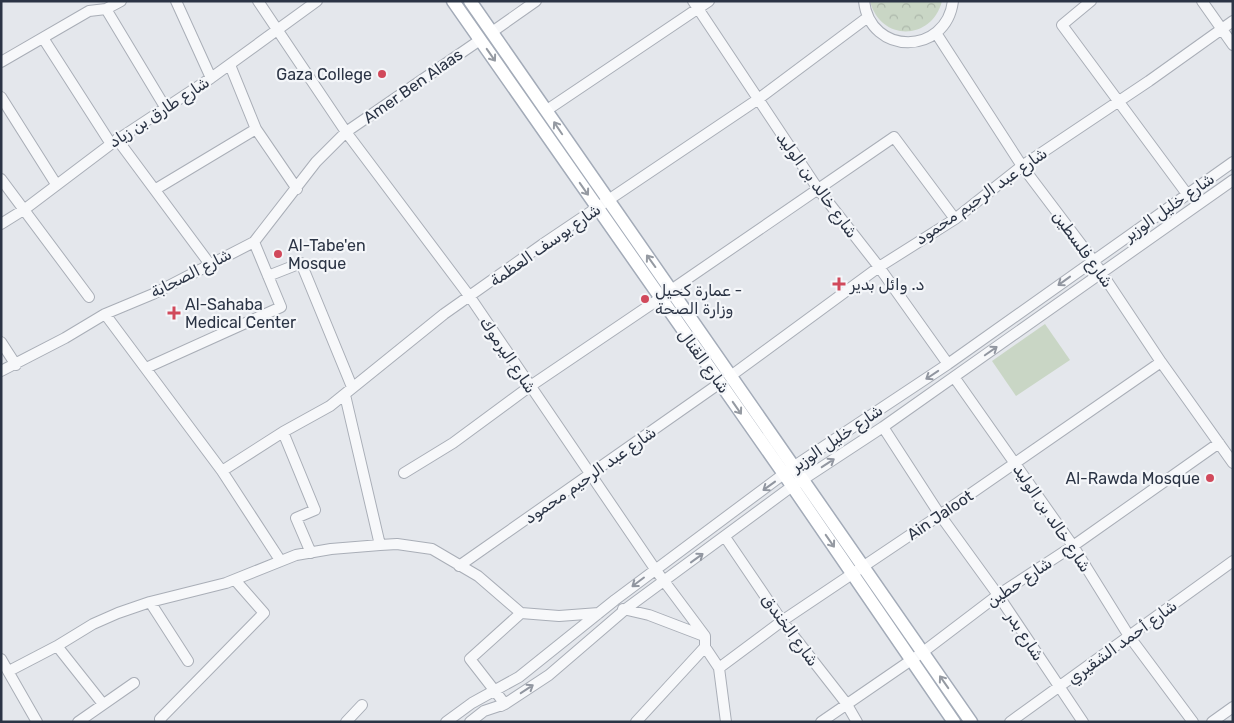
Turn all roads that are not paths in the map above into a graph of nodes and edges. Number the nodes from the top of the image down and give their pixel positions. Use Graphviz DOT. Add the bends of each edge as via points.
graph roads {
  1 [pos="121,1"];
  2 [pos="176,1"];
  3 [pos="258,1"];
  4 [pos="317,1"];
  5 [pos="452,1"];
  6 [pos="470,1"];
  7 [pos="536,1"];
  8 [pos="709,1"];
  9 [pos="864,1"];
  10 [pos="953,1"];
  11 [pos="1091,1"];
  12 [pos="1202,1"];
  13 [pos="696,5"];
  14 [pos="106,9"];
  15 [pos="868,17"];
  16 [pos="1233,21"];
  17 [pos="277,29"];
  18 [pos="1221,29"];
  19 [pos="492,32"];
  20 [pos="936,33"];
  21 [pos="43,38"];
  22 [pos="480,40"];
  23 [pos="1233,45"];
  24 [pos="1,62"];
  25 [pos="230,65"];
  26 [pos="211,78"];
  27 [pos="1,97"];
  28 [pos="757,100"];
  29 [pos="1118,101"];
  30 [pos="165,107"];
  31 [pos="547,110"];
  32 [pos="256,129"];
  33 [pos="346,132"];
  34 [pos="114,141"];
  35 [pos="1233,162"];
  36 [pos="1022,166"];
  37 [pos="1,178"];
  38 [pos="1233,180"];
  39 [pos="56,184"];
  40 [pos="818,188"];
  41 [pos="156,189"];
  42 [pos="297,189"];
  43 [pos="1187,194"];
  44 [pos="603,205"];
  45 [pos="25,209"];
  46 [pos="955,219"];
  47 [pos="1,224"];
  48 [pos="254,242"];
  49 [pos="1093,260"];
  50 [pos="209,263"];
  51 [pos="879,267"];
  52 [pos="1102,273"];
  53 [pos="268,276"];
  54 [pos="672,290"];
  55 [pos="89,297"];
  56 [pos="470,297"];
  57 [pos="659,298"];
  58 [pos="105,314"];
  59 [pos="1,342"];
  60 [pos="1161,362"];
  61 [pos="948,364"];
  62 [pos="16,365"];
  63 [pos="146,368"];
  64 [pos="1,371"];
  65 [pos="732,374"];
  66 [pos="954,377"];
  67 [pos="720,383"];
  68 [pos="530,387"];
  69 [pos="348,391"];
  70 [pos="883,427"];
  71 [pos="283,432"];
  72 [pos="1219,443"];
  73 [pos="1233,463"];
  74 [pos="1014,464"];
  75 [pos="789,470"];
  76 [pos="222,471"];
  77 [pos="404,473"];
  78 [pos="592,475"];
  79 [pos="798,483"];
  80 [pos="940,515"];
  81 [pos="725,537"];
  82 [pos="380,544"];
  83 [pos="1073,546"];
  84 [pos="311,552"];
  85 [pos="280,560"];
  86 [pos="1233,561"];
  87 [pos="459,566"];
  88 [pos="864,567"];
  89 [pos="655,569"];
  90 [pos="853,574"];
  91 [pos="235,580"];
  92 [pos="664,581"];
  93 [pos="998,595"];
  94 [pos="150,602"];
  95 [pos="627,608"];
  96 [pos="599,613"];
  97 [pos="521,614"];
  98 [pos="782,621"];
  99 [pos="1129,636"];
  100 [pos="705,642"];
  101 [pos="57,646"];
  102 [pos="923,652"];
  103 [pos="1,659"];
  104 [pos="912,659"];
  105 [pos="188,661"];
  106 [pos="719,668"];
  107 [pos="8,671"];
  108 [pos="134,683"];
  109 [pos="1058,688"];
  110 [pos="495,690"];
  111 [pos="103,704"];
  112 [pos="505,704"];
  113 [pos="846,704"];
  114 [pos="362,705"];
  115 [pos="1233,707"];
  116 [pos="37,722"];
  117 [pos="78,722"];
  118 [pos="161,722"];
  119 [pos="346,722"];
  120 [pos="446,722"];
  121 [pos="470,722"];
  122 [pos="480,722"];
  123 [pos="636,722"];
  124 [pos="726,722"];
  125 [pos="821,722"];
  126 [pos="857,722"];
  127 [pos="954,722"];
  128 [pos="971,722"];
  129 [pos="1010,722"];
  130 [pos="1083,722"];
  131 [pos="1193,722"];
  132 [pos="1212,722"];
  1 -- 14 [label="street"];
  2 -- 26 [label="street"];
  3 -- 17 [label="street, شارع اليرموك"];
  4 -- 17 [label="street, شارع طارق بن زياد"];
  5 -- 22 [label="main road, شارع القنال"];
  6 -- 19 [label="main road, شارع القنال"];
  7 -- 19 [label="street"];
  8 -- 13 [label="street"];
  9 -- 15 [label="street"];
  10 -- 20 [label="street" via="947,20"];
  11 -- 29 [label="street" via="1062,25"];
  12 -- 18 [label="street"];
  13 -- 28 [label="street, شارع خالد بن الوليد"];
  13 -- 31 [label="street"];
  14 -- 21 [label="street" via="89,11"];
  14 -- 30 [label="street"];
  15 -- 20 [label="street" via="879,32 897,41 918,42"];
  15 -- 28 [label="street, شارع يوسف العظمة"];
  16 -- 18 [label="street, شارع عبد الرحيم محمود"];
  17 -- 25 [label="street, شارع طارق بن زياد"];
  17 -- 33 [label="street, شارع اليرموك"];
  18 -- 23 [label="street"];
  18 -- 29 [label="street, شارع عبد الرحيم محمود"];
  19 -- 31 [label="main road, شارع القنال"];
  20 -- 36 [label="street, شارع فلسطين"];
  21 -- 24 [label="street"];
  21 -- 34 [label="street"];
  22 -- 33 [label="street, Amer Ben Alaas"];
  22 -- 44 [label="main road, شارع القنال, one-way"];
  25 -- 26 [label="street, شارع طارق بن زياد"];
  25 -- 32 [label="street"];
  26 -- 30 [label="street, شارع طارق بن زياد"];
  27 -- 39 [label="street"];
  28 -- 40 [label="street, شارع خالد بن الوليد"];
  28 -- 44 [label="street, شارع يوسف العظمة"];
  29 -- 36 [label="street, شارع عبد الرحيم محمود"];
  29 -- 43 [label="street"];
  30 -- 34 [label="street, شارع طارق بن زياد"];
  44 -- 31 [label="main road, شارع القنال, one-way"];
  32 -- 41 [label="street"];
  32 -- 42 [label="street"];
  33 -- 42 [label="street, شارع الصحابة" via="316,162"];
  33 -- 56 [label="street, شارع اليرموك"];
  34 -- 39 [label="street, شارع طارق بن زياد"];
  34 -- 41 [label="street"];
  35 -- 43 [label="street, شارع خليل الوزير"];
  36 -- 46 [label="street, شارع عبد الرحيم محمود"];
  36 -- 49 [label="street, شارع فلسطين"];
  37 -- 45 [label="street"];
  38 -- 52 [label="street, شارع خليل الوزير"];
  39 -- 45 [label="street, شارع طارق بن زياد"];
  40 -- 46 [label="street" via="894,137"];
  40 -- 51 [label="street, شارع خالد بن الوليد"];
  40 -- 54 [label="street"];
  41 -- 50 [label="street"];
  42 -- 48 [label="street, شارع الصحابة"];
  43 -- 49 [label="street, شارع خليل الوزير"];
  54 -- 44 [label="main road, شارع القنال, one-way"];
  44 -- 56 [label="street, شارع يوسف العظمة"];
  44 -- 57 [label="main road, شارع القنال"];
  45 -- 47 [label="street, شارع طارق بن زياد"];
  45 -- 55 [label="street"];
  46 -- 51 [label="street, شارع عبد الرحيم محمود"];
  48 -- 50 [label="street, شارع الصحابة"];
  48 -- 53 [label="street"];
  49 -- 52 [label="street, شارع فلسطين"];
  49 -- 61 [label="street, شارع خليل الوزير, one-way"];
  50 -- 58 [label="street, شارع الصحابة" via="153,294"];
  51 -- 61 [label="street, شارع خالد بن الوليد"];
  51 -- 65 [label="street, شارع عبد الرحيم محمود"];
  52 -- 60 [label="street, شارع فلسطين"];
  66 -- 52 [label="street, شارع خليل الوزير, one-way"];
  53 -- 63 [label="street" via="281,307"];
  53 -- 69 [label="street" via="302,263"];
  54 -- 65 [label="main road, شارع القنال"];
  56 -- 68 [label="street, شارع اليرموك"];
  56 -- 69 [label="street, شارع يوسف العظمة"];
  57 -- 67 [label="main road, شارع القنال"];
  57 -- 68 [label="street"];
  58 -- 62 [label="street, شارع الصحابة"];
  58 -- 63 [label="street"];
  59 -- 62 [label="street"];
  60 -- 72 [label="street, شارع فلسطين"];
  60 -- 74 [label="street, Ain Jaloot"];
  61 -- 75 [label="street, شارع خليل الوزير, one-way"];
  62 -- 64 [label="street, شارع الصحابة"];
  63 -- 76 [label="street"];
  65 -- 75 [label="main road, شارع القنال"];
  66 -- 70 [label="street, شارع خليل الوزير"];
  66 -- 74 [label="street, شارع خالد بن الوليد"];
  67 -- 75 [label="main road, شارع القنال, one-way"];
  67 -- 78 [label="street, شارع عبد الرحيم محمود"];
  68 -- 77 [label="street" via="453,443"];
  68 -- 78 [label="street, شارع اليرموك"];
  69 -- 71 [label="street, شارع يوسف العظمة" via="330,406"];
  69 -- 82 [label="street"];
  79 -- 70 [label="street, شارع خليل الوزير, one-way"];
  70 -- 80 [label="street, شارع بدر"];
  71 -- 76 [label="street, شارع يوسف العظمة"];
  71 -- 84 [label="street" via="315,510 296,518"];
  72 -- 73 [label="street, شارع فلسطين"];
  72 -- 83 [label="street, شارع حطين"];
  74 -- 80 [label="street, Ain Jaloot"];
  74 -- 83 [label="street, شارع خالد بن الوليد"];
  75 -- 79 [label="main road, شارع القنال"];
  75 -- 89 [label="street, شارع خليل الوزير, one-way"];
  76 -- 85 [label="street"];
  78 -- 87 [label="street, شارع عبد الرحيم محمود"];
  78 -- 89 [label="street, شارع اليرموك"];
  79 -- 81 [label="street, شارع خليل الوزير"];
  79 -- 88 [label="main road, شارع القنال"];
  79 -- 90 [label="main road, شارع القنال, one-way"];
  80 -- 88 [label="street, Ain Jaloot"];
  80 -- 93 [label="street, شارع بدر"];
  92 -- 81 [label="street, شارع خليل الوزير, one-way"];
  81 -- 98 [label="street, شارع الخندق"];
  82 -- 84 [label="street"];
  82 -- 87 [label="street" via="432,549"];
  83 -- 93 [label="street, شارع حطين"];
  83 -- 99 [label="street, شارع خالد بن الوليد"];
  84 -- 85 [label="street"];
  85 -- 91 [label="street"];
  86 -- 99 [label="street, شارع أحمد الشقيري"];
  87 -- 97 [label="street" via="478,576"];
  88 -- 90 [label="street, Ain Jaloot"];
  88 -- 102 [label="main road, شارع القنال"];
  89 -- 92 [label="street, شارع اليرموك"];
  89 -- 96 [label="street, شارع خليل الوزير, one-way"];
  90 -- 98 [label="street, Ain Jaloot"];
  90 -- 104 [label="main road, شارع القنال"];
  91 -- 94 [label="street"];
  91 -- 118 [label="street" via="264,613 160,719"];
  92 -- 95 [label="street, شارع خليل الوزير"];
  92 -- 100 [label="street, شارع اليرموك"];
  93 -- 102 [label="street, شارع حطين"];
  93 -- 109 [label="street, شارع بدر"];
  94 -- 101 [label="street" via="93,624"];
  94 -- 105 [label="street"];
  95 -- 96 [label="street"];
  95 -- 100 [label="street"];
  112 -- 95 [label="street, شارع خليل الوزير, one-way" via="549,675"];
  96 -- 97 [label="street"];
  96 -- 110 [label="street, شارع خليل الوزير" via="519,677"];
  97 -- 110 [label="street" via="470,659"];
  98 -- 106 [label="street, Ain Jaloot"];
  98 -- 113 [label="street, شارع الخندق"];
  99 -- 109 [label="street, شارع أحمد الشقيري"];
  99 -- 131 [label="street, شارع خالد بن الوليد"];
  100 -- 106 [label="street, شارع اليرموك"];
  100 -- 123 [label="street"];
  101 -- 107 [label="street"];
  101 -- 111 [label="street"];
  102 -- 104 [label="street, شارع حطين"];
  128 -- 102 [label="main road, شارع القنال, one-way"];
  103 -- 107 [label="street"];
  104 -- 113 [label="street, شارع حطين"];
  104 -- 127 [label="main road, شارع القنال"];
  106 -- 124 [label="street, شارع اليرموك"];
  107 -- 116 [label="street"];
  108 -- 111 [label="street"];
  109 -- 129 [label="street, شارع أحمد الشقيري"];
  109 -- 130 [label="street, شارع بدر"];
  110 -- 112 [label="street"];
  110 -- 120 [label="street, شارع خليل الوزير" via="472,702"];
  111 -- 117 [label="street"];
  112 -- 121 [label="street, شارع خليل الوزير" via="484,711"];
  112 -- 122 [label="street"];
  113 -- 125 [label="street, شارع حطين"];
  113 -- 126 [label="street, شارع الخندق"];
  114 -- 119 [label="street"];
  115 -- 132 [label="street"];
}
